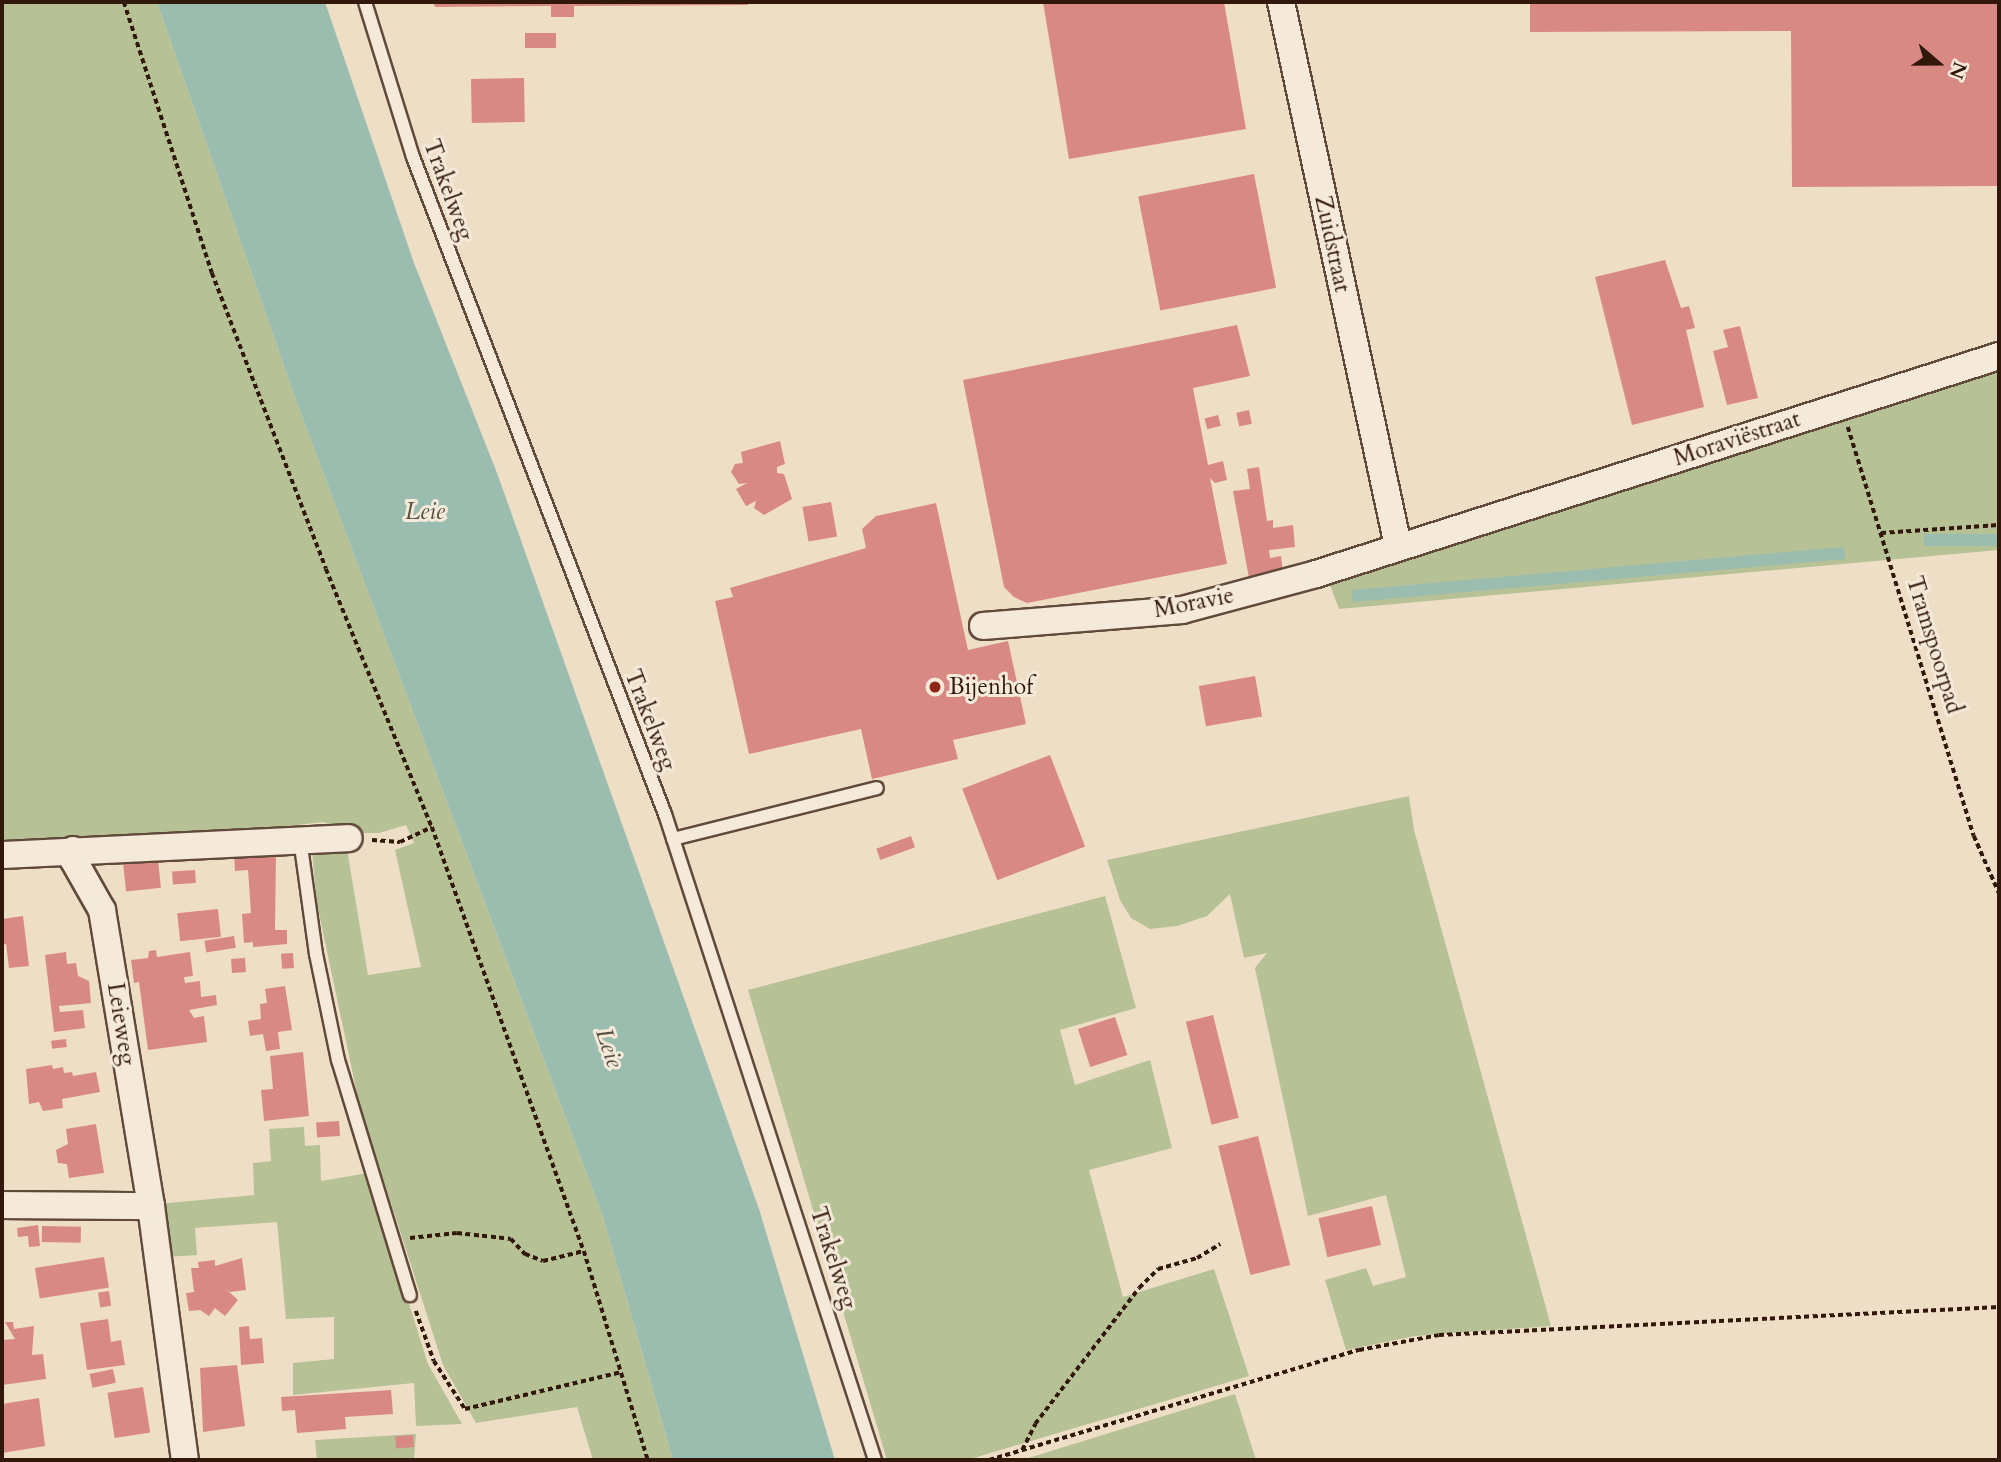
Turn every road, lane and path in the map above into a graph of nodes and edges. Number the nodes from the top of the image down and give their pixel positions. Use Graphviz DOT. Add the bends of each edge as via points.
graph roads {
  1 [pos="124,2"];
  2 [pos="365,2"];
  3 [pos="1282,2"];
  4 [pos="1999,356"];
  5 [pos="1841,405"];
  6 [pos="1475,521"];
  7 [pos="1999,524"];
  8 [pos="1881,533"];
  9 [pos="1398,546"];
  10 [pos="983,626"];
  11 [pos="877,788"];
  12 [pos="432,827"];
  13 [pos="349,838"];
  14 [pos="300,839"];
  15 [pos="673,839"];
  16 [pos="73,850"];
  17 [pos="2,855"];
  18 [pos="1999,893"];
  19 [pos="2,1205"];
  20 [pos="151,1206"];
  21 [pos="389,1228"];
  22 [pos="1220,1244"];
  23 [pos="584,1251"];
  24 [pos="410,1296"];
  25 [pos="1999,1307"];
  26 [pos="621,1372"];
  27 [pos="1021,1450"];
  28 [pos="185,1460"];
  29 [pos="648,1460"];
  30 [pos="875,1460"];
  31 [pos="989,1460"];
  1 -- 12 [label="path" via="212,274"];
  2 -- 15 [label="lane, Trakelweg" via="413,157"];
  3 -- 9 [label="street, Zuidstraat"];
  4 -- 5 [label="street, Moraviëstraat"];
  5 -- 6 [label="street, Moraviëstraat"];
  5 -- 8 [label="path, Tramspoorpad"];
  6 -- 9 [label="street, Moravie"];
  7 -- 8 [label="path"];
  8 -- 18 [label="path, Tramspoorpad" via="1974,835"];
  9 -- 10 [label="street, Moravie" via="1182,610"];
  11 -- 15 [label="lane"];
  12 -- 13 [label="path" via="400,842"];
  12 -- 23 [label="path"];
  13 -- 14 [label="street"];
  14 -- 16 [label="street"];
  14 -- 21 [label="lane" via="316,954 338,1059"];
  15 -- 30 [label="lane, Trakelweg"];
  16 -- 17 [label="street"];
  16 -- 20 [label="street, Leieweg" via="102,910"];
  19 -- 20 [label="street"];
  20 -- 28 [label="street, Leieweg"];
  21 -- 23 [label="path" via="417,1240 457,1233 511,1239 525,1254 543,1261"];
  21 -- 24 [label="lane"];
  22 -- 27 [label="path" via="1197,1258 1158,1269 1139,1288 1035,1424"];
  23 -- 26 [label="path"];
  24 -- 26 [label="path" via="434,1361 465,1409"];
  25 -- 27 [label="path" via="1439,1335 1359,1350"];
  26 -- 29 [label="path"];
  27 -- 31 [label="path"];
}
